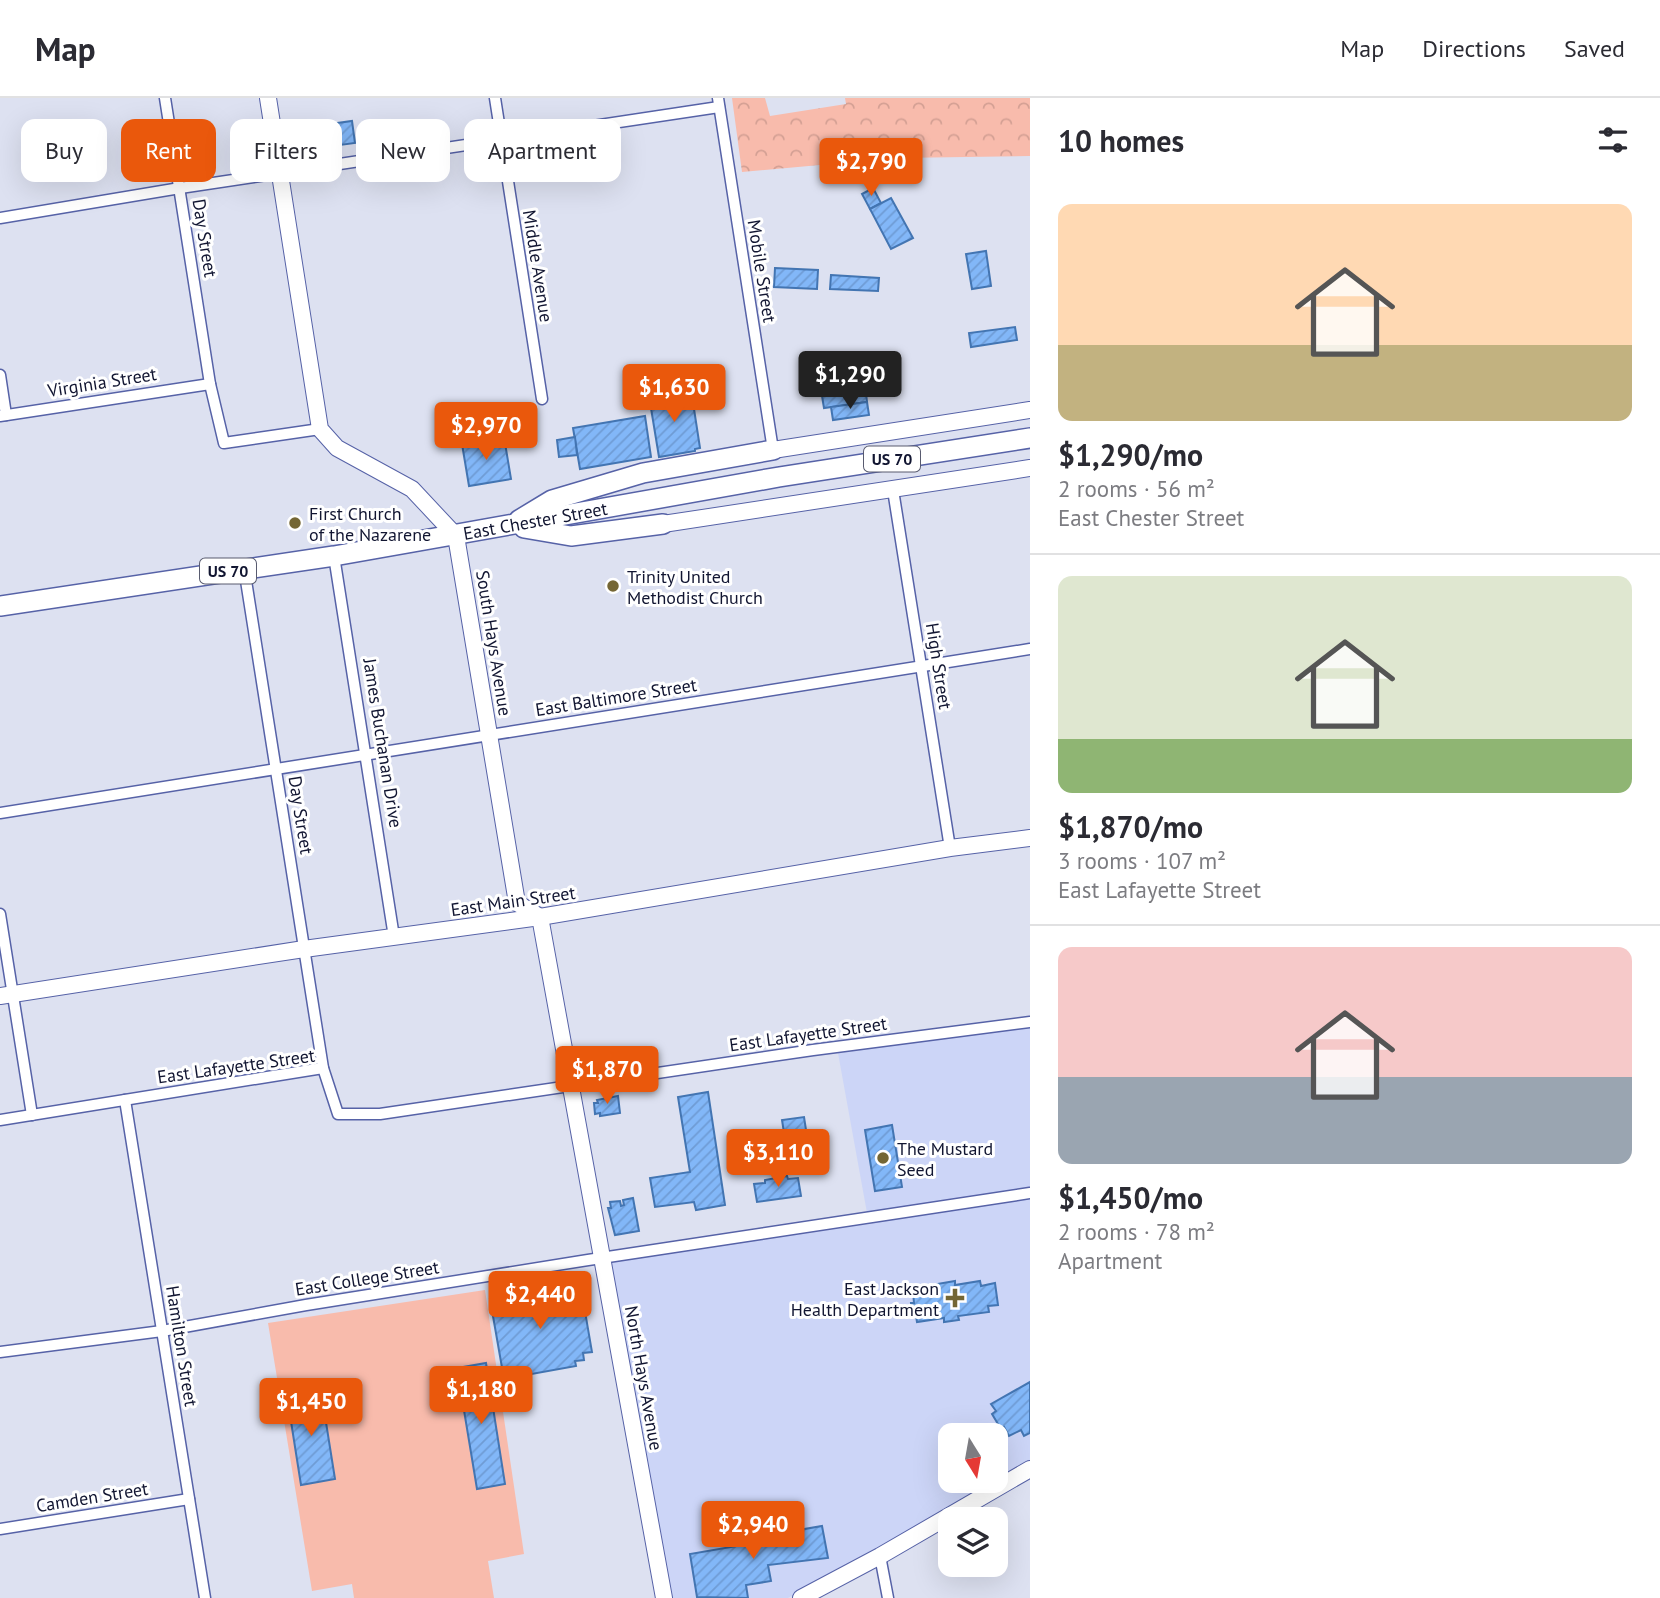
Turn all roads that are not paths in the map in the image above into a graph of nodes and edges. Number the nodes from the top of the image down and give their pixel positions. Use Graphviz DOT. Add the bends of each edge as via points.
graph roads {
  1 [pos="165,98"];
  2 [pos="268,98"];
  3 [pos="495,98"];
  4 [pos="719,103"];
  5 [pos="271,119"];
  6 [pos="498,119"];
  7 [pos="621,120"];
  8 [pos="464,146"];
  9 [pos="342,164"];
  10 [pos="230,180"];
  11 [pos="280,182"];
  12 [pos="508,182"];
  13 [pos="180,188"];
  14 [pos="0,218"];
  15 [pos="0,375"];
  16 [pos="210,384"];
  17 [pos="542,399"];
  18 [pos="1030,410"];
  19 [pos="3,415"];
  20 [pos="320,429"];
  21 [pos="1030,438"];
  22 [pos="773,450"];
  23 [pos="1030,468"];
  24 [pos="893,490"];
  25 [pos="663,524"];
  26 [pos="509,526"];
  27 [pos="456,536"];
  28 [pos="334,556"];
  29 [pos="244,568"];
  30 [pos="0,606"];
  31 [pos="1030,649"];
  32 [pos="921,666"];
  33 [pos="489,735"];
  34 [pos="365,755"];
  35 [pos="276,769"];
  36 [pos="0,813"];
  37 [pos="1030,838"];
  38 [pos="950,848"];
  39 [pos="0,914"];
  40 [pos="540,917"];
  41 [pos="394,937"];
  42 [pos="304,948"];
  43 [pos="6,995"];
  44 [pos="1030,1022"];
  45 [pos="323,1068"];
  46 [pos="572,1085"];
  47 [pos="125,1100"];
  48 [pos="32,1115"];
  49 [pos="0,1120"];
  50 [pos="1030,1193"];
  51 [pos="603,1258"];
  52 [pos="162,1331"];
  53 [pos="0,1352"];
  54 [pos="1030,1469"];
  55 [pos="189,1499"];
  56 [pos="0,1529"];
  57 [pos="880,1556"];
  58 [pos="205,1598"];
  59 [pos="664,1598"];
  60 [pos="801,1598"];
  61 [pos="888,1598"];
  1 -- 13 [label="street, Day Street"];
  2 -- 5 [label="street"];
  3 -- 6 [label="street, Middle Avenue"];
  4 -- 7 [label="street"];
  4 -- 22 [label="street, Mobile Street"];
  8 -- 9 [label="street"];
  10 -- 13 [label="street"];
  11 -- 20 [label="street"];
  12 -- 17 [label="street, Middle Avenue"];
  13 -- 14 [label="street"];
  13 -- 16 [label="street, Day Street"];
  15 -- 19 [label="street"];
  16 -- 19 [label="street, Virginia Street"];
  16 -- 20 [label="street, Day Street" via="224,443"];
  18 -- 22 [label="street"];
  20 -- 27 [label="street" via="337,448 412,489"];
  21 -- 26 [label="highway, East Chester Street / US 70"];
  22 -- 26 [label="highway" via="643,473 552,500"];
  23 -- 24 [label="street"];
  24 -- 25 [label="street"];
  24 -- 32 [label="street, High Street"];
  25 -- 26 [label="highway" via="570,536"];
  26 -- 27 [label="highway, East Chester Street / US 70"];
  27 -- 28 [label="highway, East Chester Street / US 70"];
  27 -- 33 [label="street, South Hays Avenue"];
  28 -- 29 [label="highway, East Chester Street / US 70"];
  28 -- 34 [label="street, James Buchanan Drive"];
  29 -- 30 [label="highway, East Chester Street / US 70"];
  29 -- 35 [label="street, Day Street"];
  31 -- 32 [label="street, East Baltimore Street"];
  32 -- 33 [label="street, East Baltimore Street"];
  32 -- 38 [label="street, High Street"];
  33 -- 34 [label="street, East Baltimore Street"];
  33 -- 40 [label="street, South Hays Avenue" via="517,903"];
  34 -- 35 [label="street, East Baltimore Street"];
  34 -- 41 [label="street, James Buchanan Drive"];
  35 -- 36 [label="street, East Baltimore Street"];
  35 -- 42 [label="street, Day Street"];
  37 -- 38 [label="street, East Main Street"];
  38 -- 40 [label="street, East Main Street"];
  39 -- 43 [label="street"];
  40 -- 41 [label="street, East Main Street"];
  40 -- 46 [label="street, North Hays Avenue"];
  41 -- 42 [label="street, East Main Street"];
  42 -- 43 [label="street, East Main Street"];
  42 -- 45 [label="street, Day Street"];
  43 -- 48 [label="street"];
  44 -- 46 [label="street, East Lafayette Street"];
  45 -- 46 [label="street, East Lafayette Street" via="338,1114 380,1114"];
  45 -- 47 [label="street, East Lafayette Street"];
  46 -- 51 [label="street, North Hays Avenue"];
  47 -- 48 [label="street, East Lafayette Street"];
  47 -- 52 [label="street, Hamilton Street"];
  48 -- 49 [label="street, East Lafayette Street"];
  50 -- 51 [label="street, East College Street"];
  51 -- 52 [label="street, East College Street"];
  51 -- 59 [label="street, North Hays Avenue"];
  52 -- 53 [label="street, East College Street"];
  52 -- 55 [label="street, Hamilton Street"];
  54 -- 57 [label="street"];
  55 -- 56 [label="street, Camden Street"];
  55 -- 58 [label="street, Hamilton Street"];
  57 -- 60 [label="street"];
  57 -- 61 [label="street"];
}
